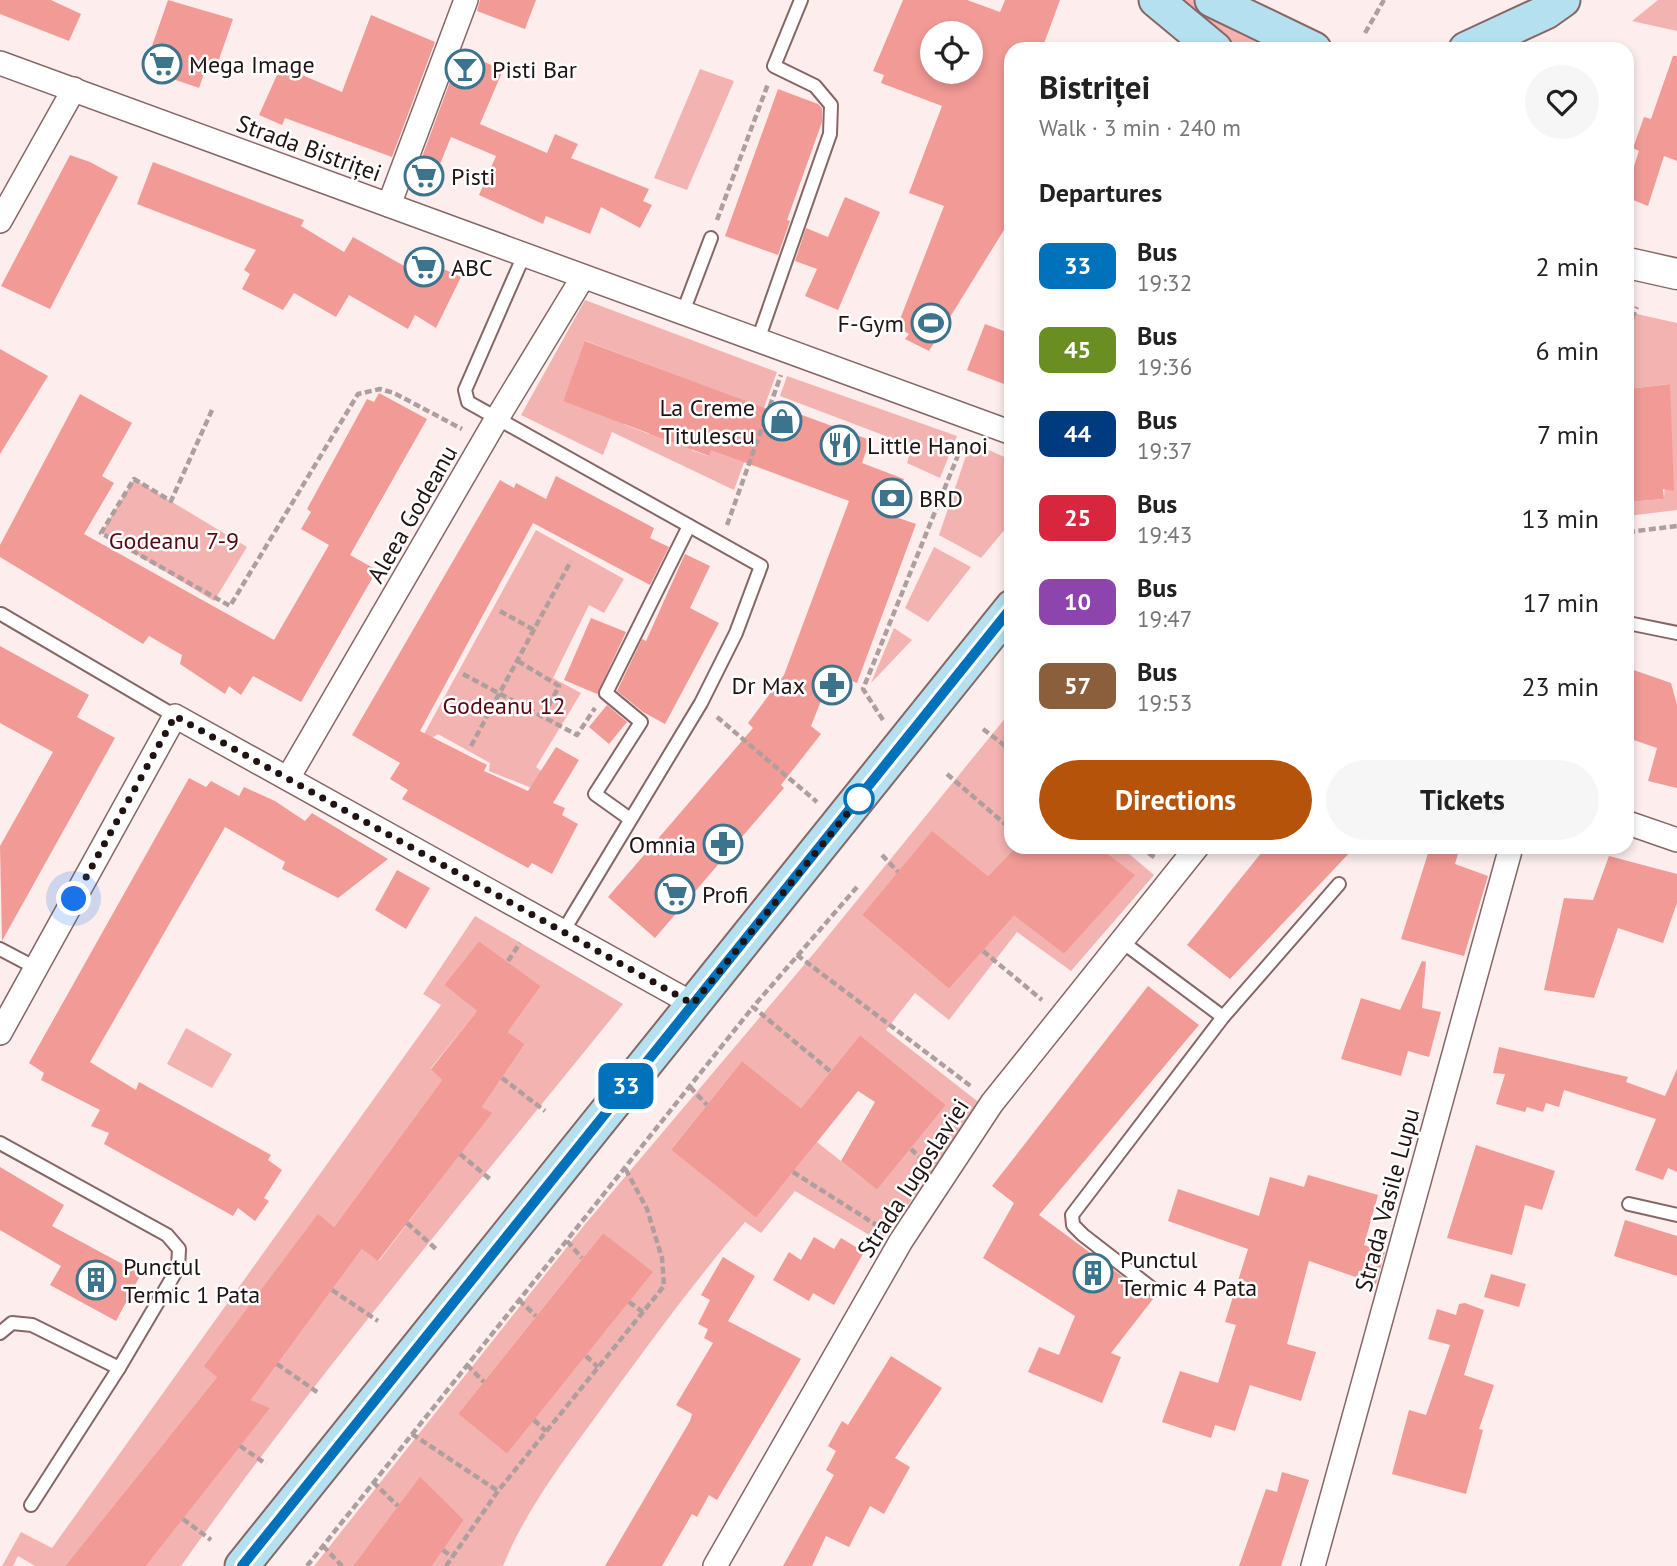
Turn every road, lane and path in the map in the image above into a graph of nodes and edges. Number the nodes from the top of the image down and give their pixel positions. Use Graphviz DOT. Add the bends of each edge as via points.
graph roads {
  1 [pos="466,0"];
  2 [pos="801,0"];
  3 [pos="1156,0"];
  4 [pos="1212,0"];
  5 [pos="1384,0"];
  6 [pos="1554,6"];
  7 [pos="1365,33"];
  8 [pos="1207,42"];
  9 [pos="1299,42"];
  10 [pos="1480,42"];
  11 [pos="1527,42"];
  12 [pos="0,63"];
  13 [pos="774,66"];
  14 [pos="74,89"];
  15 [pos="389,205"];
  16 [pos="0,221"];
  17 [pos="711,237"];
  18 [pos="524,255"];
  19 [pos="1634,264"];
  20 [pos="1677,274"];
  21 [pos="583,277"];
  22 [pos="1637,307"];
  23 [pos="683,313"];
  24 [pos="1634,314"];
  25 [pos="758,340"];
  26 [pos="790,351"];
  27 [pos="212,410"];
  28 [pos="496,419"];
  29 [pos="1004,430"];
  30 [pos="484,440"];
  31 [pos="963,442"];
  32 [pos="689,526"];
  33 [pos="1677,526"];
  34 [pos="1634,531"];
  35 [pos="720,544"];
  36 [pos="571,561"];
  37 [pos="500,611"];
  38 [pos="1,614"];
  39 [pos="1004,617"];
  40 [pos="1634,624"];
  41 [pos="534,630"];
  42 [pos="1677,633"];
  43 [pos="518,661"];
  44 [pos="463,674"];
  45 [pos="606,693"];
  46 [pos="500,694"];
  47 [pos="701,703"];
  48 [pos="175,716"];
  49 [pos="543,717"];
  50 [pos="883,720"];
  51 [pos="983,729"];
  52 [pos="1004,745"];
  53 [pos="471,746"];
  54 [pos="947,774"];
  55 [pos="288,778"];
  56 [pos="817,803"];
  57 [pos="630,819"];
  58 [pos="1004,823"];
  59 [pos="1634,825"];
  60 [pos="1677,840"];
  61 [pos="1190,854"];
  62 [pos="1509,854"];
  63 [pos="882,855"];
  64 [pos="898,872"];
  65 [pos="1339,884"];
  66 [pos="857,887"];
  67 [pos="564,930"];
  68 [pos="1121,941"];
  69 [pos="520,943"];
  70 [pos="0,949"];
  71 [pos="983,951"];
  72 [pos="797,955"];
  73 [pos="508,961"];
  74 [pos="36,968"];
  75 [pos="693,1004"];
  76 [pos="753,1007"];
  77 [pos="1060,1015"];
  78 [pos="1223,1017"];
  79 [pos="0,1033"];
  80 [pos="830,1071"];
  81 [pos="502,1078"];
  82 [pos="690,1087"];
  83 [pos="992,1103"];
  84 [pos="707,1105"];
  85 [pos="545,1111"];
  86 [pos="0,1143"];
  87 [pos="460,1154"];
  88 [pos="625,1168"];
  89 [pos="793,1172"];
  90 [pos="491,1180"];
  91 [pos="1629,1204"];
  92 [pos="1677,1215"];
  93 [pos="407,1223"];
  94 [pos="566,1240"];
  95 [pos="901,1241"];
  96 [pos="436,1249"];
  97 [pos="582,1258"];
  98 [pos="332,1290"];
  99 [pos="1154,1290"];
  100 [pos="519,1300"];
  101 [pos="629,1302"];
  102 [pos="643,1312"];
  103 [pos="536,1316"];
  104 [pos="378,1321"];
  105 [pos="0,1333"];
  106 [pos="586,1356"];
  107 [pos="277,1364"];
  108 [pos="467,1366"];
  109 [pos="598,1367"];
  110 [pos="119,1368"];
  111 [pos="484,1381"];
  112 [pos="320,1394"];
  113 [pos="534,1420"];
  114 [pos="546,1431"];
  115 [pos="412,1434"];
  116 [pos="240,1446"];
  117 [pos="266,1464"];
  118 [pos="373,1482"];
  119 [pos="498,1491"];
  120 [pos="31,1505"];
  121 [pos="398,1506"];
  122 [pos="183,1519"];
  123 [pos="211,1540"];
  124 [pos="323,1546"];
  125 [pos="443,1550"];
  126 [pos="452,1557"];
  127 [pos="242,1566"];
  128 [pos="307,1566"];
  129 [pos="342,1566"];
  130 [pos="446,1566"];
  131 [pos="715,1566"];
  132 [pos="1313,1566"];
  1 -- 15 [label="street"];
  2 -- 13 [label="lane"];
  3 -- 8 [label="main road"];
  4 -- 9 [label="main road"];
  5 -- 7 [label="path"];
  6 -- 10 [label="main road"];
  6 -- 11 [label="main road"];
  12 -- 14 [label="street, Strada Bistriței"];
  13 -- 17 [label="path"];
  13 -- 25 [label="lane" via="815,86 831,105 830,134"];
  14 -- 15 [label="street, Strada Bistriței"];
  14 -- 16 [label="street"];
  15 -- 18 [label="street, Strada Bistriței"];
  17 -- 23 [label="lane"];
  18 -- 21 [label="street, Strada Bistriței"];
  18 -- 28 [label="lane" via="465,390 468,402"];
  19 -- 20 [label="street"];
  21 -- 23 [label="street, Strada Bistriței"];
  21 -- 28 [label="street, Aleea Godeanu"];
  22 -- 24 [label="path"];
  23 -- 25 [label="street, Strada Bistriței"];
  25 -- 26 [label="street, Strada Bistriței"];
  26 -- 29 [label="street, Strada Bistriței"];
  26 -- 35 [label="path"];
  27 -- 30 [label="path" via="171,501 134,479 101,533 230,607 358,394 380,389 394,393"];
  28 -- 30 [label="street, Aleea Godeanu"];
  28 -- 32 [label="lane"];
  30 -- 55 [label="street, Aleea Godeanu"];
  31 -- 50 [label="path" via="863,689"];
  32 -- 35 [label="lane"];
  32 -- 45 [label="lane"];
  33 -- 34 [label="path"];
  35 -- 47 [label="lane" via="761,566 736,633"];
  36 -- 41 [label="path"];
  37 -- 41 [label="path"];
  38 -- 48 [label="lane"];
  39 -- 75 [label="main road"];
  40 -- 42 [label="lane"];
  41 -- 43 [label="path"];
  43 -- 46 [label="path"];
  43 -- 49 [label="path" via="559,686"];
  44 -- 46 [label="path"];
  45 -- 49 [label="path" via="577,734"];
  45 -- 57 [label="lane" via="640,722 595,794"];
  46 -- 49 [label="path"];
  46 -- 53 [label="path"];
  47 -- 56 [label="path"];
  47 -- 57 [label="lane"];
  48 -- 55 [label="street"];
  48 -- 74 [label="street"];
  51 -- 52 [label="path"];
  54 -- 58 [label="path"];
  55 -- 67 [label="street"];
  57 -- 67 [label="lane"];
  59 -- 60 [label="street"];
  61 -- 68 [label="street, Strada Iugoslaviei"];
  62 -- 132 [label="street, Strada Vasile Lupu"];
  63 -- 64 [label="path"];
  65 -- 78 [label="lane"];
  66 -- 72 [label="path"];
  67 -- 75 [label="street"];
  68 -- 77 [label="street, Strada Iugoslaviei"];
  68 -- 78 [label="lane"];
  69 -- 73 [label="path"];
  70 -- 74 [label="lane"];
  71 -- 77 [label="path"];
  72 -- 76 [label="path"];
  72 -- 83 [label="path"];
  74 -- 79 [label="street"];
  75 -- 127 [label="main road"];
  76 -- 80 [label="path"];
  76 -- 82 [label="path"];
  77 -- 83 [label="street, Strada Iugoslaviei"];
  78 -- 99 [label="lane" via="1072,1215 1073,1225 1083,1235"];
  81 -- 85 [label="path"];
  82 -- 84 [label="path"];
  82 -- 88 [label="path"];
  83 -- 95 [label="street, Strada Iugoslaviei"];
  86 -- 110 [label="lane" via="167,1235 180,1249 178,1268"];
  87 -- 90 [label="path"];
  88 -- 94 [label="path"];
  88 -- 102 [label="path" via="647,1209 662,1258 664,1286"];
  89 -- 95 [label="path"];
  91 -- 92 [label="lane"];
  93 -- 96 [label="path"];
  94 -- 97 [label="path"];
  94 -- 100 [label="path"];
  95 -- 131 [label="street, Strada Iugoslaviei"];
  98 -- 104 [label="path"];
  100 -- 103 [label="path"];
  100 -- 108 [label="path"];
  101 -- 102 [label="path"];
  102 -- 109 [label="path"];
  105 -- 110 [label="lane" via="12,1323 32,1325"];
  106 -- 109 [label="path"];
  107 -- 112 [label="path"];
  108 -- 111 [label="path"];
  108 -- 115 [label="path"];
  109 -- 114 [label="path"];
  110 -- 120 [label="lane"];
  113 -- 114 [label="path"];
  114 -- 119 [label="path"];
  115 -- 118 [label="path"];
  115 -- 119 [label="path"];
  116 -- 117 [label="path"];
  118 -- 121 [label="path"];
  118 -- 124 [label="path"];
  119 -- 126 [label="path"];
  122 -- 123 [label="path"];
  124 -- 128 [label="path"];
  124 -- 129 [label="path"];
  125 -- 126 [label="path"];
  126 -- 130 [label="path"];
}
